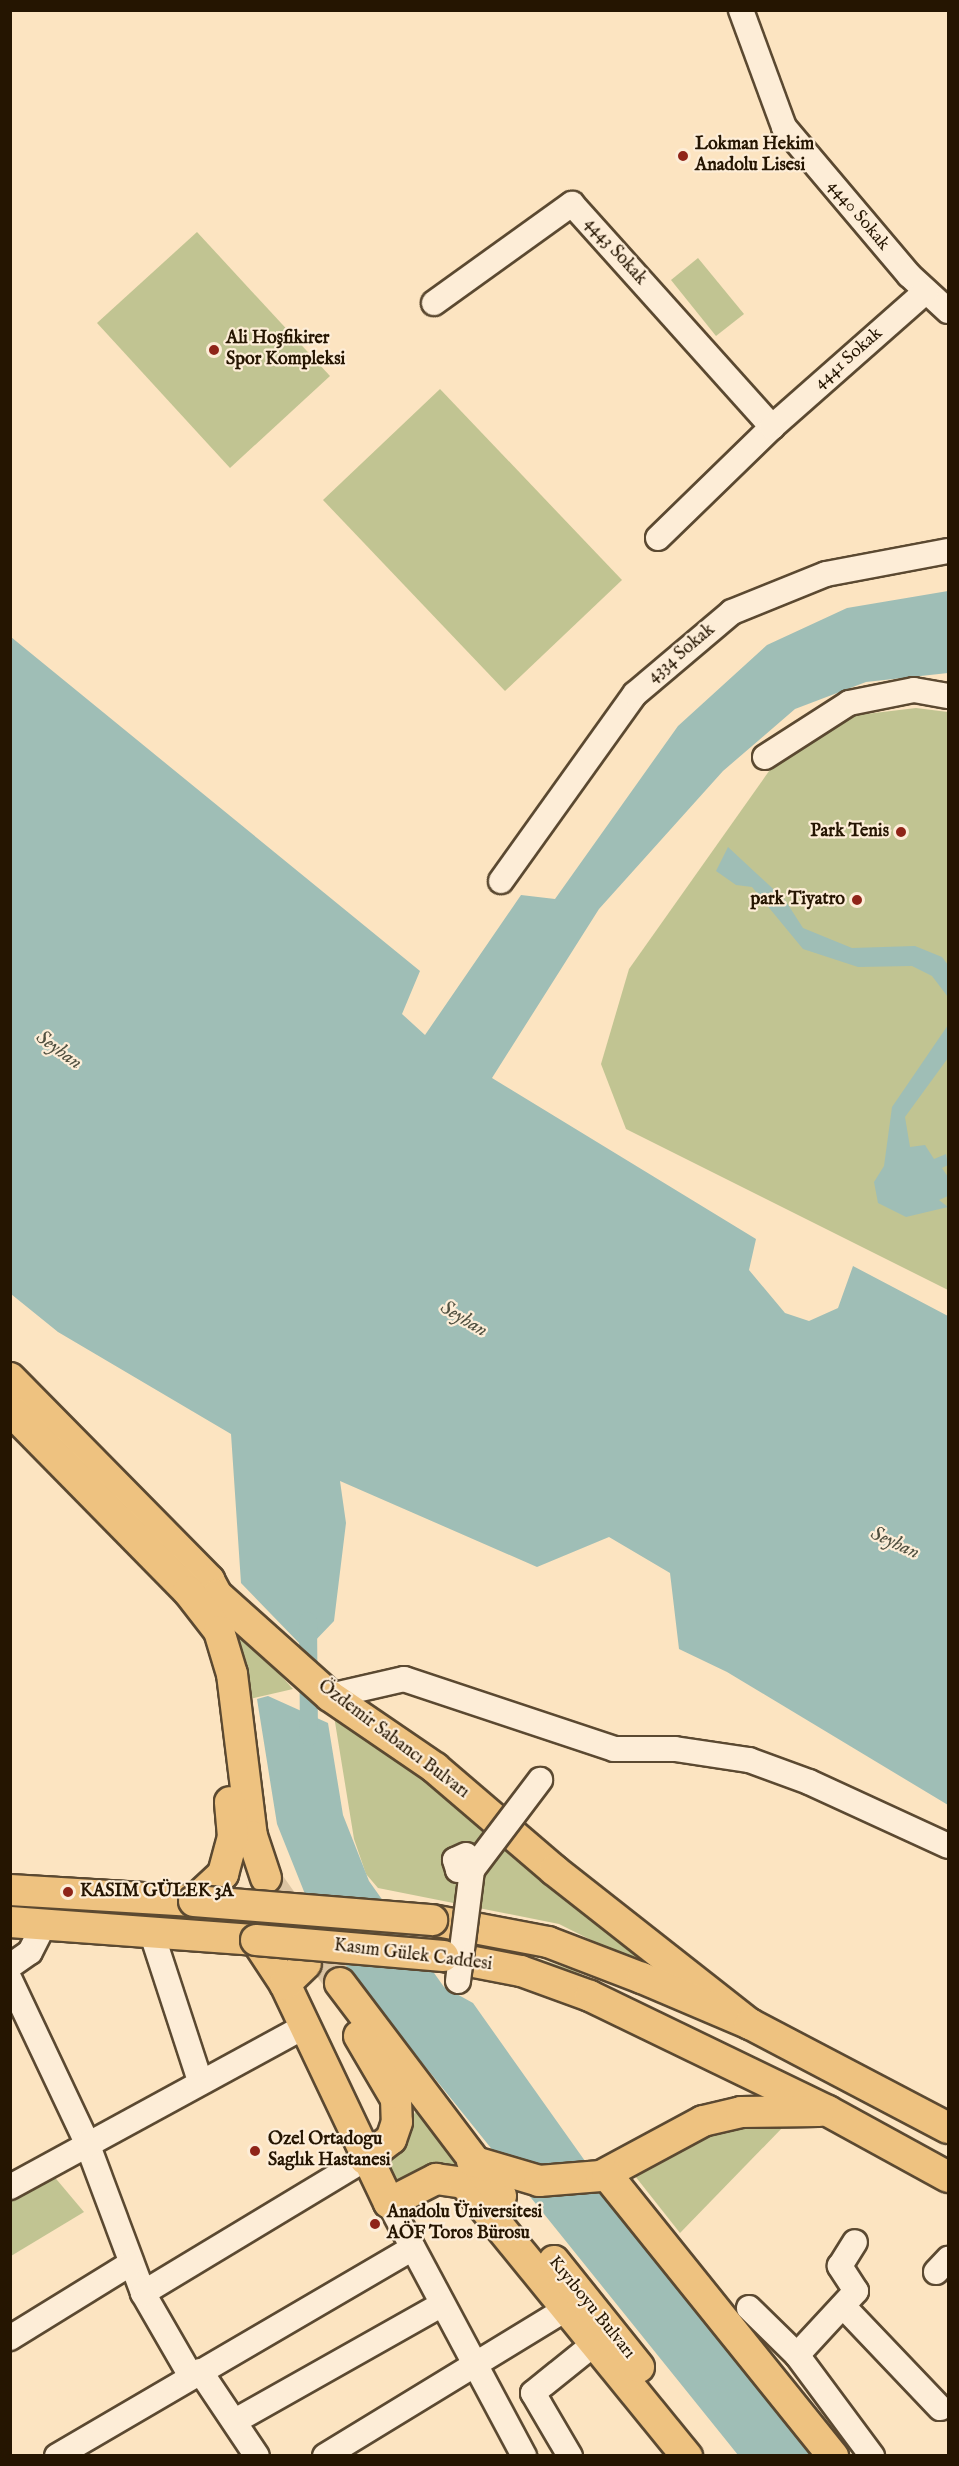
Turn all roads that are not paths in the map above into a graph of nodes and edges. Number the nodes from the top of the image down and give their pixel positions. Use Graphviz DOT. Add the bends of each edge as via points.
graph roads {
  1 [pos="741,10"];
  2 [pos="926,291"];
  3 [pos="434,303"];
  4 [pos="948,311"];
  5 [pos="772,427"];
  6 [pos="658,538"];
  7 [pos="948,551"];
  8 [pos="948,696"];
  9 [pos="765,757"];
  10 [pos="501,881"];
  11 [pos="10,1378"];
  12 [pos="10,1410"];
  13 [pos="205,1596"];
  14 [pos="330,1696"];
  15 [pos="540,1780"];
  16 [pos="948,1846"];
  17 [pos="266,1878"];
  18 [pos="10,1890"];
  19 [pos="194,1901"];
  20 [pos="10,1922"];
  21 [pos="45,1923"];
  22 [pos="152,1931"];
  23 [pos="256,1940"];
  24 [pos="10,1965"];
  25 [pos="305,1965"];
  26 [pos="450,1968"];
  27 [pos="10,1980"];
  28 [pos="750,2024"];
  29 [pos="305,2026"];
  30 [pos="200,2080"];
  31 [pos="828,2111"];
  32 [pos="948,2128"];
  33 [pos="87,2143"];
  34 [pos="365,2159"];
  35 [pos="472,2160"];
  36 [pos="604,2176"];
  37 [pos="948,2177"];
  38 [pos="10,2187"];
  39 [pos="389,2203"];
  40 [pos="855,2242"];
  41 [pos="413,2248"];
  42 [pos="130,2264"];
  43 [pos="143,2293"];
  44 [pos="441,2305"];
  45 [pos="843,2306"];
  46 [pos="749,2308"];
  47 [pos="566,2309"];
  48 [pos="10,2338"];
  49 [pos="594,2344"];
  50 [pos="797,2355"];
  51 [pos="473,2368"];
  52 [pos="196,2374"];
  53 [pos="940,2408"];
  54 [pos="235,2421"];
  55 [pos="57,2456"];
  56 [pos="257,2456"];
  57 [pos="325,2456"];
  58 [pos="524,2456"];
  59 [pos="570,2456"];
  60 [pos="687,2456"];
  61 [pos="710,2456"];
  62 [pos="833,2456"];
  63 [pos="872,2456"];
  1 -- 2 [label="street, 4440 Sokak" via="783,127"];
  2 -- 4 [label="street, 4440 Sokak"];
  2 -- 5 [label="street, 4441 Sokak"];
  3 -- 5 [label="street, 4443 Sokak" via="572,204"];
  5 -- 6 [label="street, 4441 Sokak"];
  7 -- 10 [label="street, 4334 Sokak" via="826,574 732,612 635,694"];
  8 -- 9 [label="street" via="914,690 849,703"];
  11 -- 13 [label="main road, Özdemir Sabancı Bulvarı" via="209,1580"];
  12 -- 13 [label="main road, Özdemir Sabancı Bulvarı"];
  13 -- 14 [label="main road, Özdemir Sabancı Bulvarı"];
  13 -- 17 [label="main road, Özdemir Sabancı Bulvarı" via="232,1674 252,1836"];
  13 -- 19 [label="main road" via="219,1668 233,1838 223,1874"];
  14 -- 16 [label="street" via="404,1679 614,1749 675,1749 749,1760 809,1782"];
  14 -- 28 [label="main road, Özdemir Sabancı Bulvarı" via="435,1768 554,1870"];
  15 -- 26 [label="street, bridge" via="472,1870"];
  18 -- 19 [label="main road, Kasım Gülek Caddesi"];
  19 -- 28 [label="main road, Kasım Gülek Caddesi, bridge" via="432,1920 548,1942"];
  20 -- 21 [label="main road, Kasım Gülek Caddesi"];
  21 -- 22 [label="main road, Kasım Gülek Caddesi"];
  21 -- 24 [label="street" via="30,1952"];
  22 -- 23 [label="main road, Kasım Gülek Caddesi"];
  22 -- 30 [label="street"];
  23 -- 25 [label="main road, Kasım Gülek Caddesi, bridge"];
  23 -- 25 [label="main road"];
  25 -- 26 [label="main road, Kasım Gülek Caddesi, bridge"];
  25 -- 29 [label="main road"];
  26 -- 31 [label="main road, Kasım Gülek Caddesi" via="554,1982"];
  27 -- 33 [label="street"];
  28 -- 32 [label="main road, Kasım Gülek Caddesi"];
  29 -- 30 [label="street"];
  29 -- 34 [label="main road"];
  30 -- 33 [label="street"];
  31 -- 36 [label="main road" via="741,2112 703,2121"];
  31 -- 37 [label="main road, Kasım Gülek Caddesi"];
  33 -- 38 [label="street"];
  33 -- 42 [label="street"];
  34 -- 35 [label="main road" via="391,2139 398,2122 396,2099 353,2026 340,1983"];
  34 -- 39 [label="main road"];
  34 -- 43 [label="street"];
  35 -- 36 [label="main road" via="513,2176 555,2181"];
  35 -- 61 [label="main road, Kıyıboyu Bulvarı"];
  36 -- 62 [label="main road"];
  39 -- 41 [label="street"];
  39 -- 47 [label="main road" via="436,2179 464,2183"];
  40 -- 45 [label="street" via="840,2266 856,2291"];
  41 -- 44 [label="street"];
  41 -- 52 [label="street"];
  42 -- 43 [label="street"];
  42 -- 48 [label="street"];
  43 -- 52 [label="street"];
  44 -- 51 [label="street"];
  44 -- 54 [label="street"];
  45 -- 50 [label="street"];
  45 -- 53 [label="street"];
  46 -- 50 [label="street"];
  47 -- 49 [label="main road"];
  47 -- 51 [label="street"];
  49 -- 59 [label="street" via="533,2393"];
  49 -- 60 [label="main road"];
  50 -- 63 [label="street"];
  51 -- 57 [label="street"];
  51 -- 58 [label="street"];
  52 -- 54 [label="street"];
  52 -- 55 [label="street"];
  54 -- 56 [label="street"];
}
